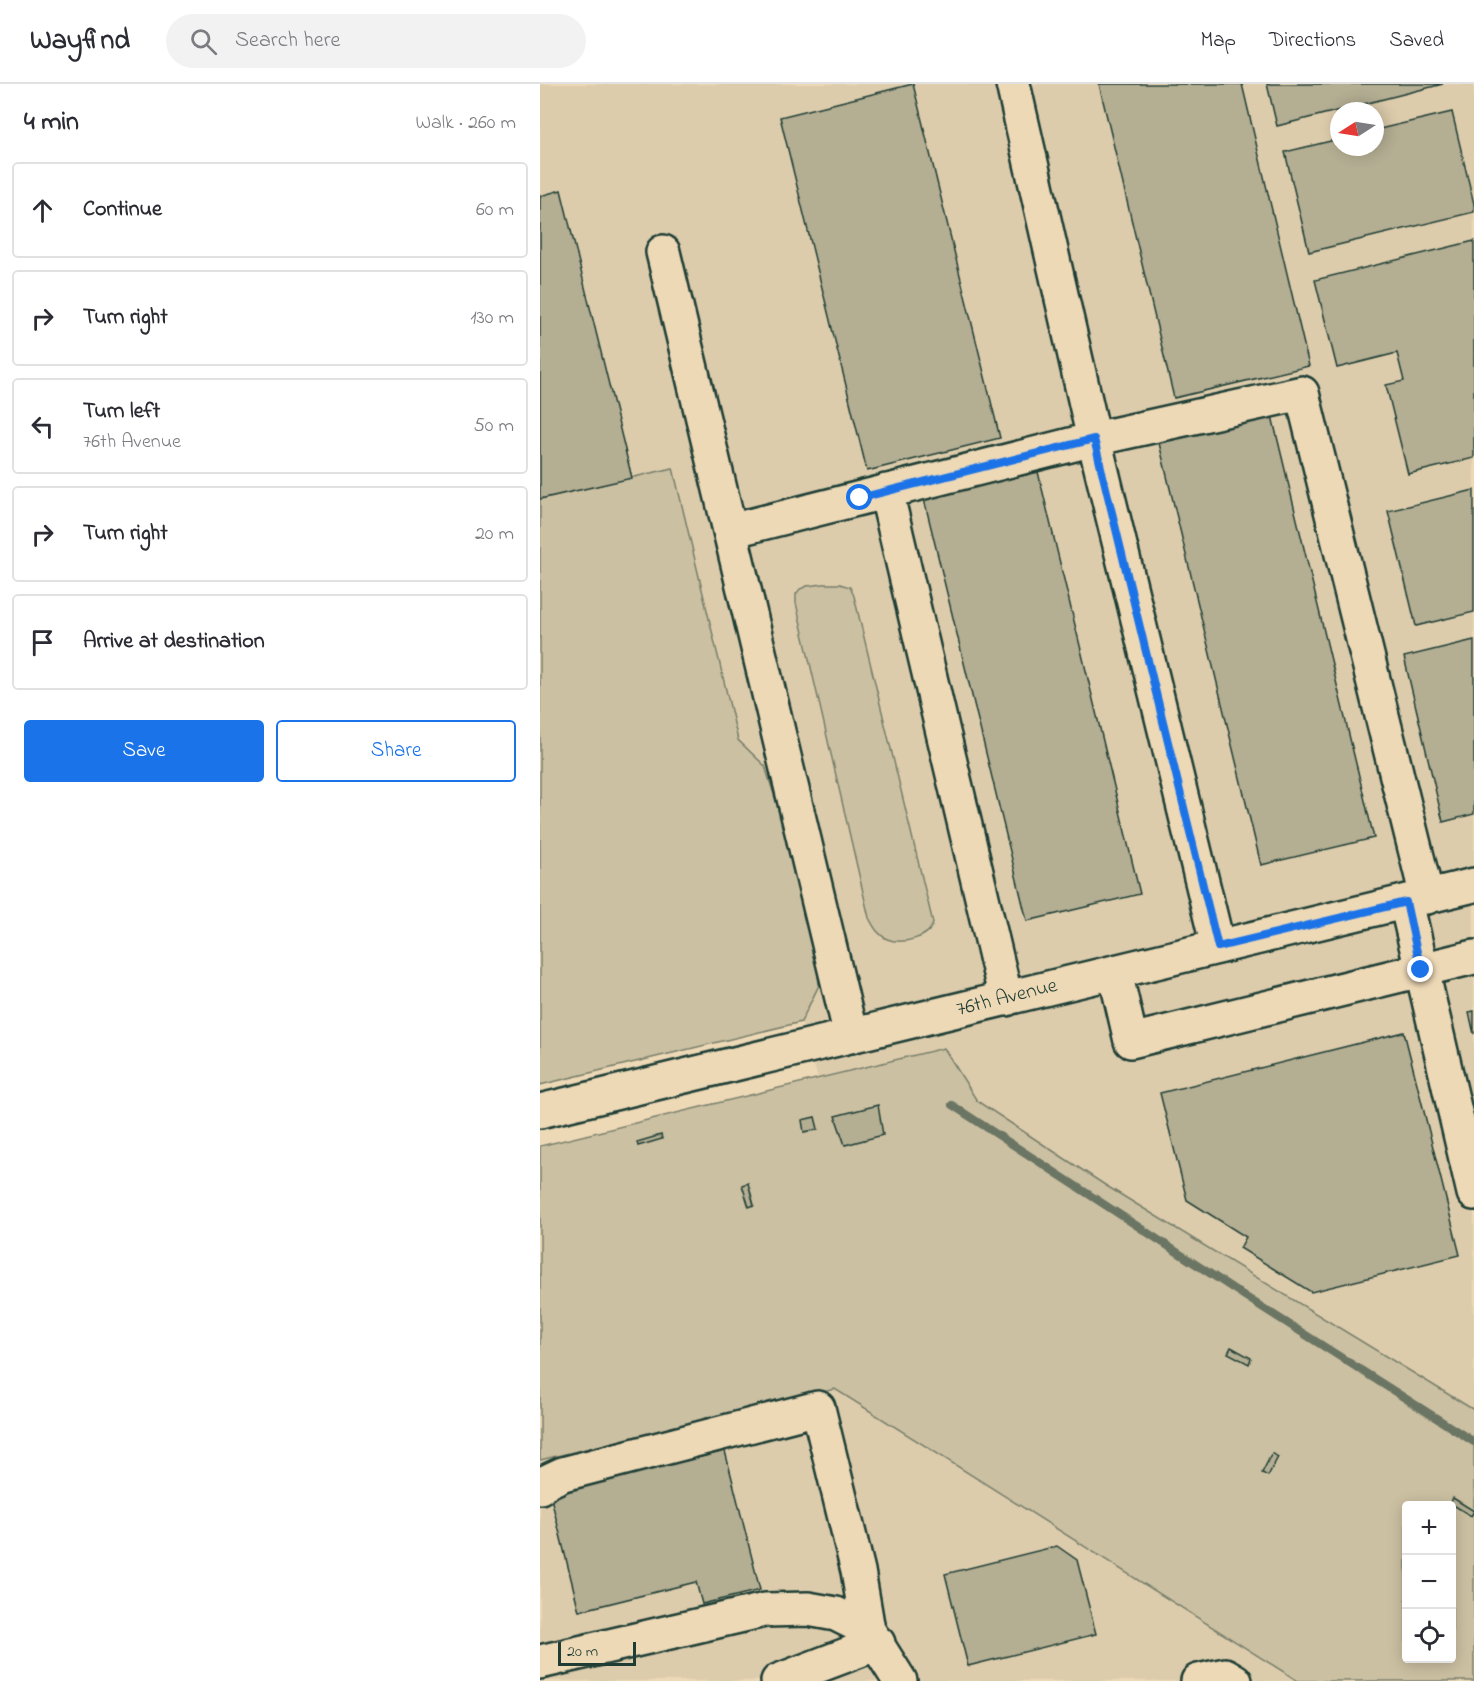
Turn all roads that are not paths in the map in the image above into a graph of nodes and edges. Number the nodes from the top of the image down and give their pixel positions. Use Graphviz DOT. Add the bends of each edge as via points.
graph roads {
  1 [pos="1013,84"];
  2 [pos="663,252"];
  3 [pos="1094,439"];
  4 [pos="886,491"];
  5 [pos="730,531"];
  6 [pos="1474,885"];
  7 [pos="1416,899"];
  8 [pos="1218,947"];
  9 [pos="1474,957"];
  10 [pos="1421,970"];
  11 [pos="1115,972"];
  12 [pos="1006,999"];
  13 [pos="851,1036"];
  14 [pos="540,1111"];
  15 [pos="1474,1194"];
  16 [pos="540,1487"];
  17 [pos="873,1636"];
  18 [pos="540,1662"];
  19 [pos="778,1681"];
  20 [pos="900,1681"];
  21 [pos="1198,1681"];
  22 [pos="1235,1681"];
  1 -- 3 [label="street"];
  2 -- 5 [label="street"];
  3 -- 4 [label="street"];
  3 -- 7 [label="street" via="1302,393"];
  3 -- 8 [label="street"];
  4 -- 5 [label="street"];
  4 -- 12 [label="street"];
  5 -- 13 [label="street"];
  6 -- 7 [label="street, 76th Avenue"];
  7 -- 8 [label="street, 76th Avenue"];
  7 -- 10 [label="street"];
  8 -- 11 [label="street, 76th Avenue"];
  9 -- 10 [label="street"];
  10 -- 11 [label="street" via="1131,1041"];
  10 -- 15 [label="street"];
  11 -- 12 [label="street, 76th Avenue"];
  12 -- 13 [label="street, 76th Avenue"];
  13 -- 14 [label="street, 76th Avenue"];
  16 -- 17 [label="street" via="563,1474 818,1408"];
  17 -- 18 [label="street" via="836,1614 808,1609 765,1610"];
  17 -- 19 [label="street"];
  17 -- 20 [label="street"];
  21 -- 22 [label="street" via="1226,1675"];
}
